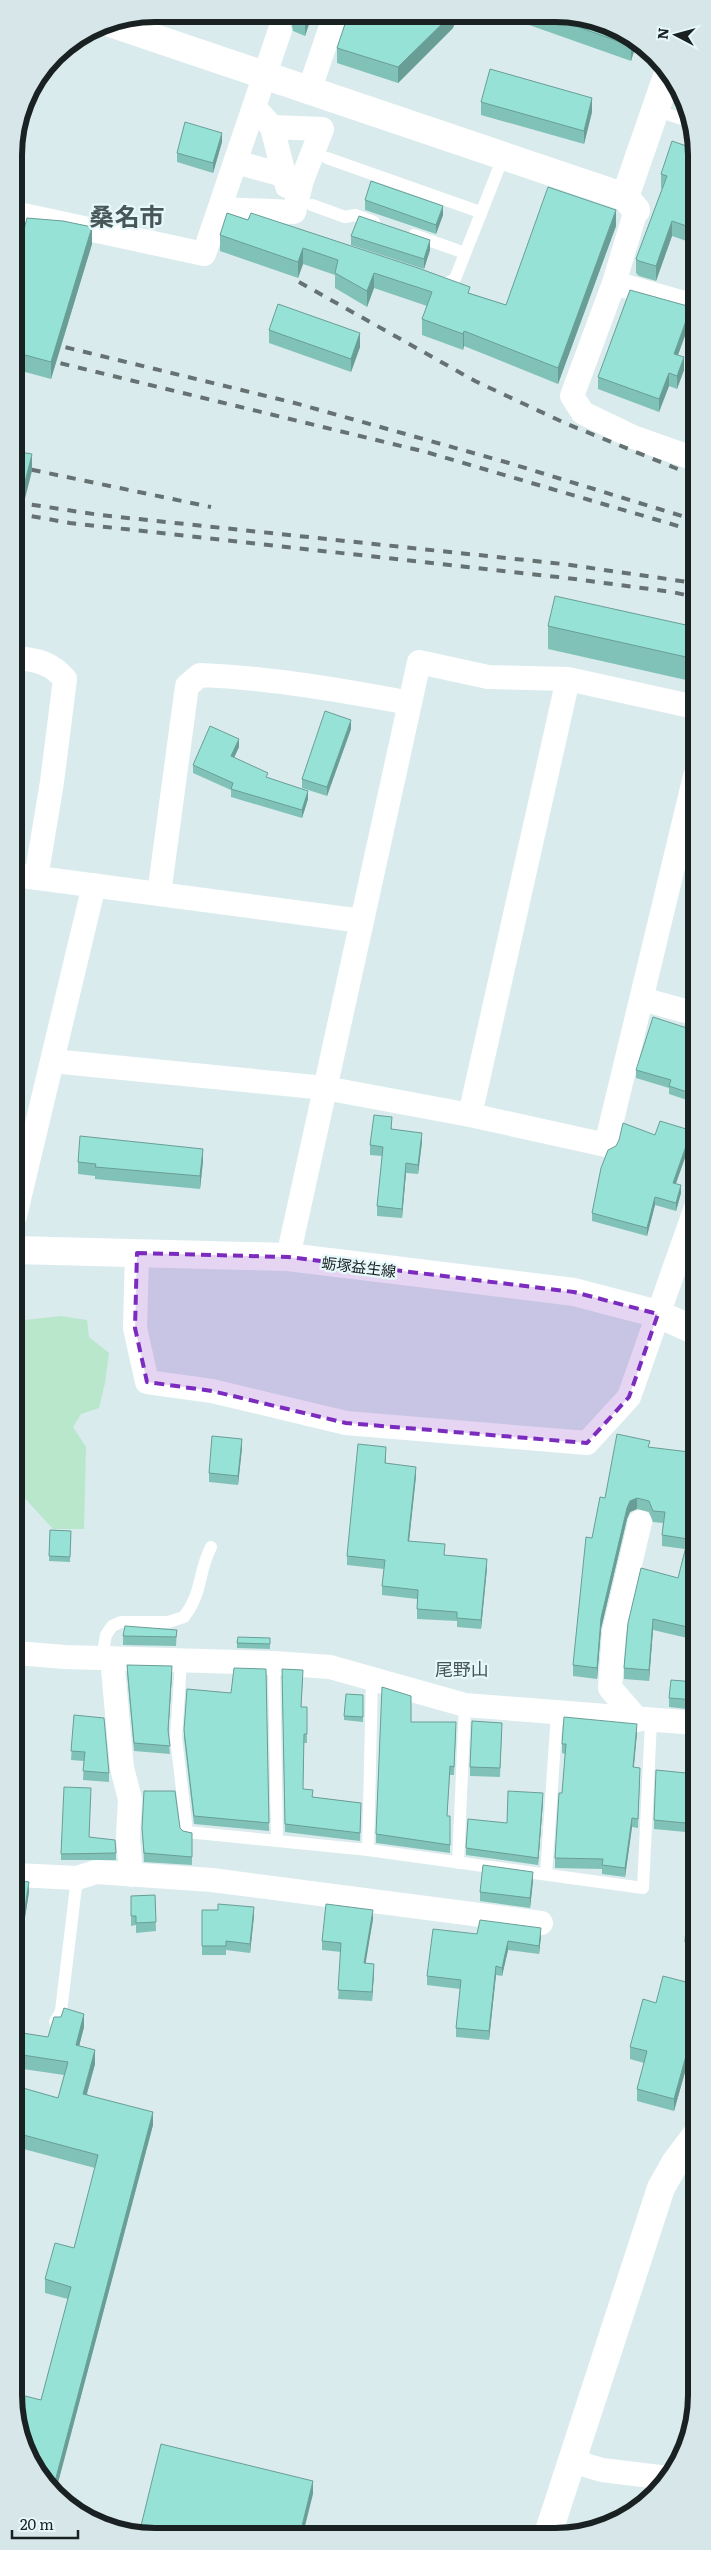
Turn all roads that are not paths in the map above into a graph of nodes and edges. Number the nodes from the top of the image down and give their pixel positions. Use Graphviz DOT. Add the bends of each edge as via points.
graph roads {
  1 [pos="332,23"];
  2 [pos="121,27"];
  3 [pos="280,30"];
  4 [pos="265,76"];
  5 [pos="665,81"];
  6 [pos="309,91"];
  7 [pos="255,108"];
  8 [pos="655,110"];
  9 [pos="683,119"];
  10 [pos="272,127"];
  11 [pos="504,155"];
  12 [pos="327,158"];
  13 [pos="235,162"];
  14 [pos="293,177"];
  15 [pos="631,204"];
  16 [pos="303,208"];
  17 [pos="220,209"];
  18 [pos="480,212"];
  19 [pos="23,214"];
  20 [pos="383,225"];
  21 [pos="401,231"];
  22 [pos="465,253"];
  23 [pos="426,278"];
  24 [pos="614,283"];
  25 [pos="688,304"];
  26 [pos="688,457"];
  27 [pos="23,659"];
  28 [pos="568,679"];
  29 [pos="410,703"];
  30 [pos="688,706"];
  31 [pos="688,805"];
  32 [pos="26,877"];
  33 [pos="94,884"];
  34 [pos="159,894"];
  35 [pos="362,921"];
  36 [pos="642,999"];
  37 [pos="688,1012"];
  38 [pos="52,1061"];
  39 [pos="325,1088"];
  40 [pos="470,1115"];
  41 [pos="23,1184"];
  42 [pos="688,1230"];
  43 [pos="23,1250"];
  44 [pos="136,1253"];
  45 [pos="288,1257"];
  46 [pos="658,1314"];
  47 [pos="688,1327"];
  48 [pos="640,1522"];
  49 [pos="211,1547"];
  50 [pos="22,1653"];
  51 [pos="107,1658"];
  52 [pos="181,1661"];
  53 [pos="274,1663"];
  54 [pos="372,1680"];
  55 [pos="465,1705"];
  56 [pos="557,1714"];
  57 [pos="644,1720"];
  58 [pos="688,1723"];
  59 [pos="277,1840"];
  60 [pos="368,1850"];
  61 [pos="458,1864"];
  62 [pos="546,1874"];
  63 [pos="22,1875"];
  64 [pos="131,1875"];
  65 [pos="77,1878"];
  66 [pos="541,1923"];
  67 [pos="55,2022"];
  68 [pos="688,2145"];
  69 [pos="572,2461"];
  70 [pos="659,2477"];
  71 [pos="550,2528"];
  1 -- 6 [label="street"];
  2 -- 4 [label="street"];
  3 -- 4 [label="street"];
  4 -- 6 [label="street"];
  4 -- 7 [label="street"];
  5 -- 8 [label="street"];
  6 -- 11 [label="street"];
  7 -- 10 [label="street"];
  7 -- 13 [label="street"];
  8 -- 9 [label="lane"];
  8 -- 15 [label="street"];
  10 -- 14 [label="street"];
  10 -- 14 [label="street" via="322,130"];
  11 -- 15 [label="street"];
  11 -- 18 [label="lane"];
  12 -- 18 [label="lane"];
  13 -- 14 [label="street"];
  13 -- 17 [label="street"];
  14 -- 16 [label="street"];
  15 -- 24 [label="street"];
  16 -- 17 [label="street"];
  16 -- 20 [label="lane" via="345,217 356,215"];
  17 -- 19 [label="street" via="204,254"];
  18 -- 22 [label="lane"];
  21 -- 22 [label="lane"];
  22 -- 23 [label="lane" via="455,279 445,284"];
  24 -- 25 [label="street"];
  24 -- 26 [label="street" via="572,396 583,413 633,437"];
  27 -- 32 [label="street" via="39,660 55,668 65,680 54,772"];
  28 -- 29 [label="street" via="488,677 419,662"];
  28 -- 30 [label="street"];
  28 -- 40 [label="street"];
  29 -- 34 [label="street" via="315,685 200,675 187,686"];
  29 -- 35 [label="street"];
  31 -- 36 [label="street"];
  32 -- 33 [label="street"];
  33 -- 34 [label="street"];
  33 -- 38 [label="street"];
  34 -- 35 [label="street"];
  35 -- 39 [label="street"];
  36 -- 37 [label="street"];
  36 -- 40 [label="street" via="606,1145"];
  38 -- 39 [label="street"];
  38 -- 41 [label="street"];
  39 -- 40 [label="street"];
  39 -- 45 [label="street"];
  42 -- 46 [label="street"];
  43 -- 44 [label="street, 蛎塚益生線"];
  44 -- 45 [label="street, 蛎塚益生線"];
  44 -- 46 [label="street" via="134,1328 147,1382 212,1391 346,1422 587,1443 629,1397"];
  45 -- 46 [label="street, 蛎塚益生線" via="574,1292"];
  46 -- 47 [label="street, 蛎塚益生線"];
  48 -- 57 [label="street" via="614,1632 610,1688"];
  49 -- 51 [label="lane" via="200,1590 184,1617 168,1622 121,1622 112,1626 106,1635"];
  50 -- 51 [label="street"];
  51 -- 52 [label="street"];
  51 -- 64 [label="street" via="122,1768 130,1799"];
  52 -- 53 [label="street"];
  52 -- 59 [label="lane" via="176,1738 188,1832"];
  53 -- 54 [label="street" via="330,1667"];
  53 -- 59 [label="lane"];
  54 -- 55 [label="street"];
  54 -- 60 [label="lane"];
  55 -- 56 [label="street"];
  55 -- 61 [label="lane"];
  56 -- 57 [label="street"];
  56 -- 62 [label="lane"];
  57 -- 58 [label="street"];
  57 -- 62 [label="lane" via="643,1888"];
  59 -- 60 [label="lane"];
  60 -- 61 [label="lane"];
  61 -- 62 [label="lane"];
  63 -- 65 [label="street"];
  64 -- 65 [label="street" via="96,1872"];
  64 -- 66 [label="street" via="212,1880"];
  65 -- 67 [label="lane" via="61,2011"];
  68 -- 69 [label="street" via="661,2188"];
  69 -- 70 [label="street" via="602,2470"];
  69 -- 71 [label="street"];
}
